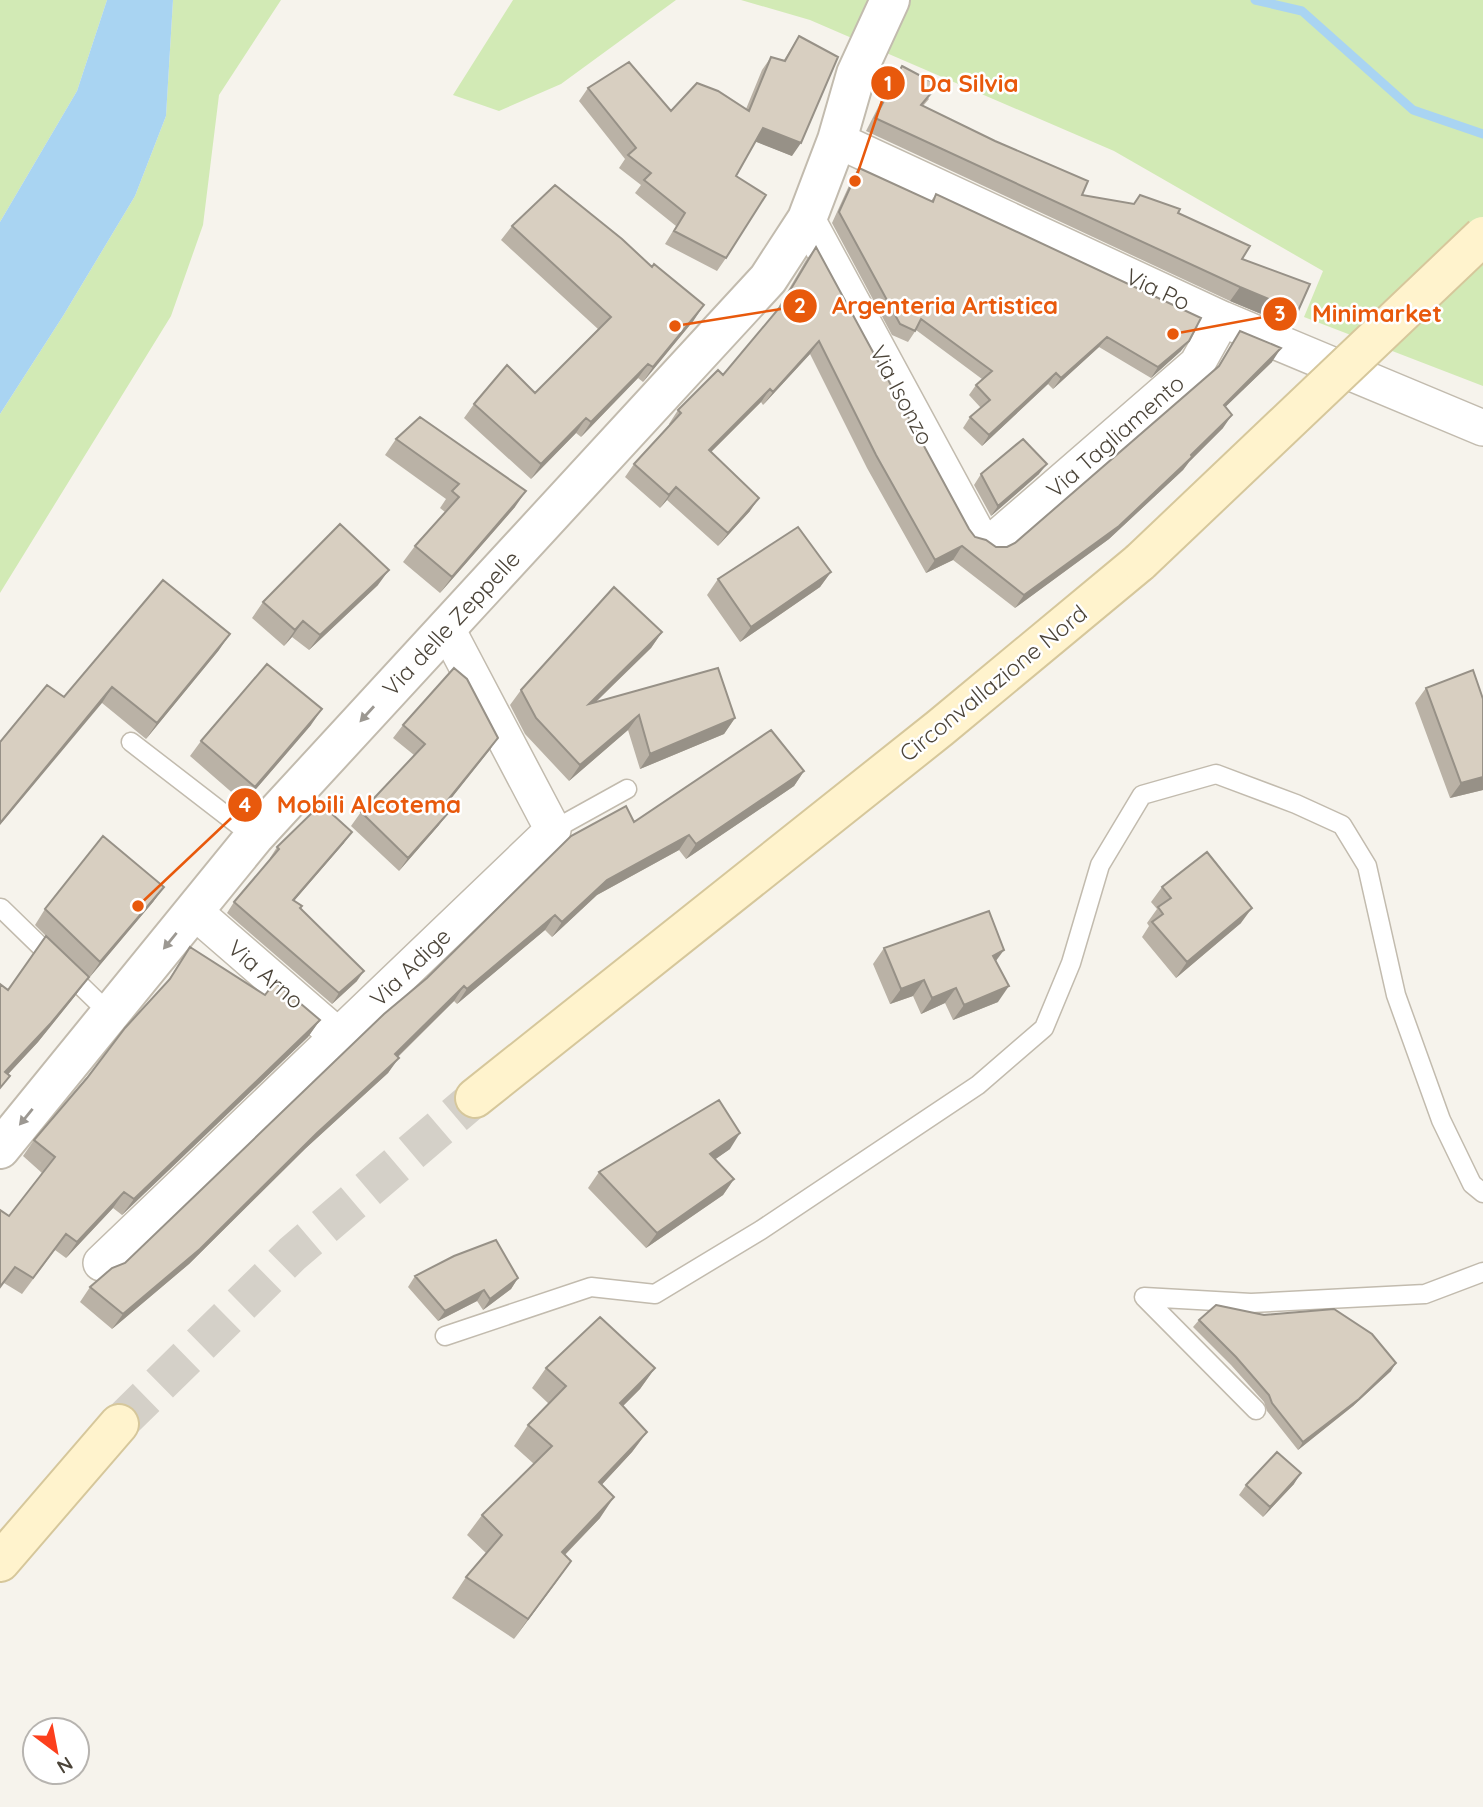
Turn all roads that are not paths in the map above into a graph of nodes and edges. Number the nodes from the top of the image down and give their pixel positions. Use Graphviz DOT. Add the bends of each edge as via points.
graph roads {
  1 [pos="890,0"];
  2 [pos="837,139"];
  3 [pos="807,219"];
  4 [pos="1483,236"];
  5 [pos="1222,319"];
  6 [pos="1483,428"];
  7 [pos="985,537"];
  8 [pos="446,627"];
  9 [pos="131,742"];
  10 [pos="627,789"];
  11 [pos="553,830"];
  12 [pos="254,837"];
  13 [pos="1,908"];
  14 [pos="195,912"];
  15 [pos="110,1014"];
  16 [pos="338,1036"];
  17 [pos="475,1098"];
  18 [pos="0,1149"];
  19 [pos="1483,1193"];
  20 [pos="101,1263"];
  21 [pos="1483,1272"];
  22 [pos="445,1336"];
  23 [pos="1256,1410"];
  24 [pos="119,1424"];
  25 [pos="0,1562"];
  1 -- 2 [label="street, Via delle Zeppelle" via="856,74"];
  2 -- 3 [label="street, Via delle Zeppelle"];
  2 -- 5 [label="street, Via Po"];
  3 -- 7 [label="street, Via Isonzo"];
  3 -- 8 [label="street, Via delle Zeppelle" via="768,279"];
  4 -- 17 [label="main road, Circonvallazione Nord, bridge" via="1140,562"];
  5 -- 6 [label="street, Via Po"];
  5 -- 7 [label="street, Via Tagliamento" via="1197,365"];
  8 -- 11 [label="street"];
  8 -- 12 [label="street, Via delle Zeppelle, one-way"];
  9 -- 12 [label="lane"];
  10 -- 11 [label="lane"];
  11 -- 16 [label="street, Via Adige"];
  12 -- 14 [label="street, Via delle Zeppelle"];
  13 -- 15 [label="lane"];
  14 -- 15 [label="street, Via delle Zeppelle, one-way"];
  14 -- 16 [label="street, Via Arno"];
  15 -- 18 [label="street, Via delle Zeppelle, one-way"];
  16 -- 20 [label="street, Via Adige"];
  19 -- 22 [label="lane" via="1472,1184 1441,1121 1396,995 1367,866 1342,825 1216,774 1142,795 1100,865 1072,963 1044,1028 978,1085 761,1230 655,1294 591,1287"];
  21 -- 23 [label="lane" via="1425,1294 1251,1303 1144,1297"];
  24 -- 25 [label="main road"];
}
